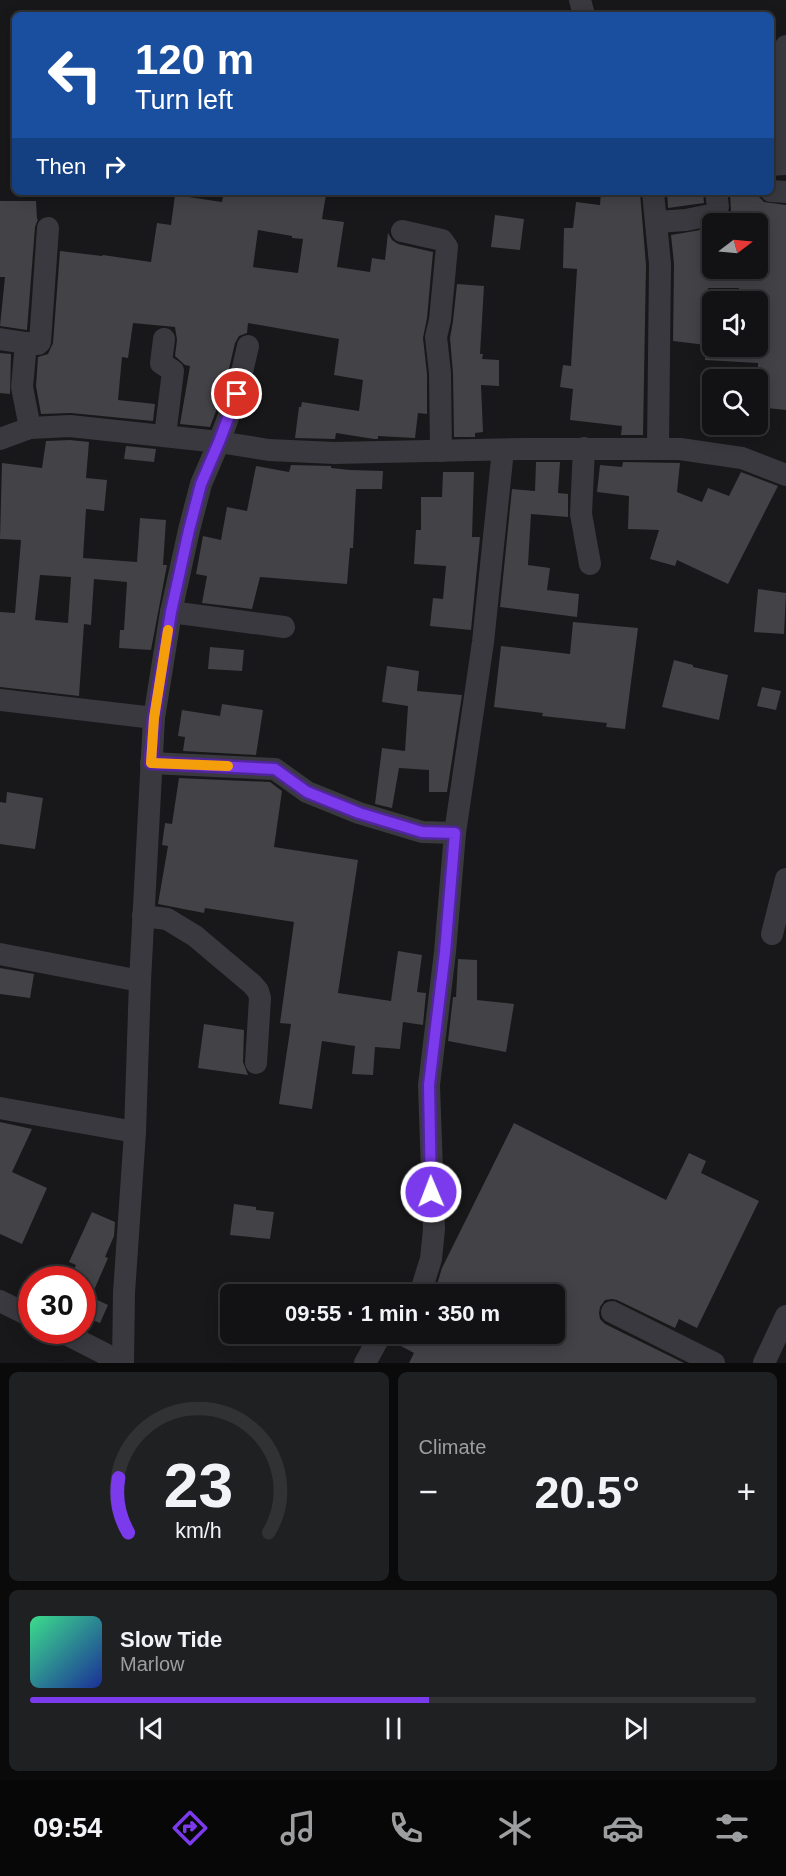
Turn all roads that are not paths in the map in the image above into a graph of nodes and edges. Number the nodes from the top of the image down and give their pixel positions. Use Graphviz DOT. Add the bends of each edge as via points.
graph roads {
  1 [pos="786,46"];
  2 [pos="774,165"];
  3 [pos="653,195"];
  4 [pos="716,195"];
  5 [pos="656,222"];
  6 [pos="48,228"];
  7 [pos="402,231"];
  8 [pos="0,339"];
  9 [pos="164,339"];
  10 [pos="26,343"];
  11 [pos="248,346"];
  12 [pos="30,428"];
  13 [pos="165,436"];
  14 [pos="0,439"];
  15 [pos="219,442"];
  16 [pos="584,448"];
  17 [pos="658,448"];
  18 [pos="503,450"];
  19 [pos="441,451"];
  20 [pos="786,475"];
  21 [pos="590,564"];
  22 [pos="171,612"];
  23 [pos="284,627"];
  24 [pos="0,700"];
  25 [pos="154,718"];
  26 [pos="151,763"];
  27 [pos="455,833"];
  28 [pos="786,879"];
  29 [pos="143,916"];
  30 [pos="772,934"];
  31 [pos="0,954"];
  32 [pos="140,981"];
  33 [pos="256,1063"];
  34 [pos="0,1108"];
  35 [pos="135,1132"];
  36 [pos="423,1284"];
  37 [pos="0,1301"];
  38 [pos="18,1310"];
  39 [pos="612,1312"];
  40 [pos="786,1316"];
  41 [pos="86,1344"];
  42 [pos="375,1344"];
  43 [pos="123,1363"];
  44 [pos="365,1363"];
  45 [pos="714,1363"];
  46 [pos="765,1363"];
  1 -- 2 [label="street" via="784,164"];
  3 -- 5 [label="street"];
  4 -- 5 [label="street" via="715,214"];
  5 -- 17 [label="street" via="660,264"];
  6 -- 10 [label="street" via="40,342"];
  7 -- 19 [label="street" via="442,240 447,247 436,337"];
  8 -- 10 [label="street"];
  9 -- 13 [label="street" via="161,363 173,370"];
  10 -- 12 [label="street" via="21,387"];
  11 -- 15 [label="street" via="237,394"];
  12 -- 13 [label="street" via="88,427"];
  12 -- 14 [label="street"];
  13 -- 15 [label="street"];
  15 -- 19 [label="street" via="269,450 334,453"];
  15 -- 22 [label="street" via="201,484"];
  16 -- 17 [label="street"];
  16 -- 18 [label="street"];
  16 -- 21 [label="street" via="581,514"];
  17 -- 20 [label="street" via="702,450 742,458"];
  18 -- 19 [label="street"];
  18 -- 27 [label="street" via="483,642"];
  22 -- 23 [label="street"];
  22 -- 25 [label="street"];
  24 -- 25 [label="street"];
  25 -- 26 [label="street"];
  26 -- 27 [label="street" via="275,769 307,792 359,813 422,832"];
  26 -- 29 [label="street"];
  27 -- 36 [label="street" via="429,1085 434,1229"];
  28 -- 30 [label="street"];
  29 -- 32 [label="street"];
  29 -- 33 [label="street" via="167,919 195,936 258,991"];
  31 -- 32 [label="street"];
  32 -- 35 [label="street"];
  34 -- 35 [label="street"];
  35 -- 43 [label="street"];
  37 -- 38 [label="street"];
  39 -- 45 [label="street"];
  40 -- 46 [label="street"];
  41 -- 43 [label="street"];
  42 -- 44 [label="street"];
}
